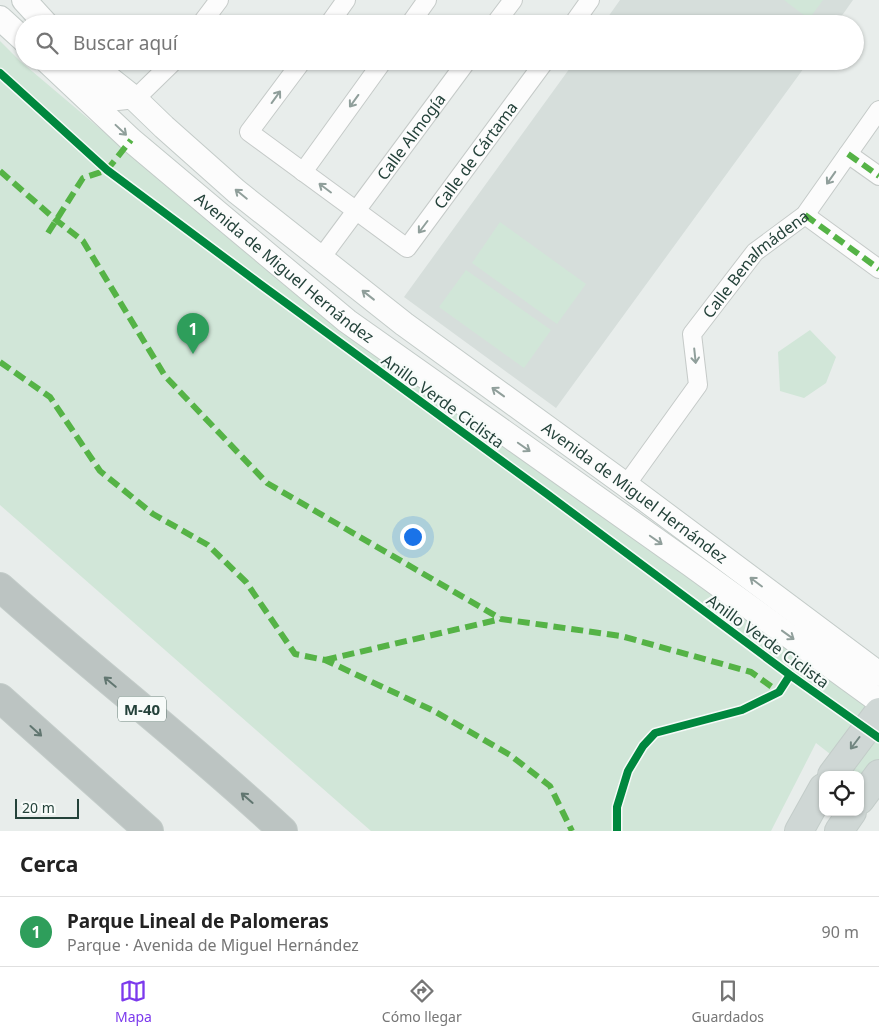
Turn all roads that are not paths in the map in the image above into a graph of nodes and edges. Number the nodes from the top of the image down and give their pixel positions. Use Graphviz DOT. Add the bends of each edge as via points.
graph roads {
  1 [pos="24,0"];
  2 [pos="219,0"];
  3 [pos="346,0"];
  4 [pos="427,0"];
  5 [pos="513,0"];
  6 [pos="590,0"];
  7 [pos="38,15"];
  8 [pos="208,15"];
  9 [pos="335,15"];
  10 [pos="416,15"];
  11 [pos="502,15"];
  12 [pos="579,15"];
  13 [pos="0,18"];
  14 [pos="15,32"];
  15 [pos="57,70"];
  16 [pos="74,70"];
  17 [pos="98,70"];
  18 [pos="165,70"];
  19 [pos="295,70"];
  20 [pos="376,70"];
  21 [pos="460,70"];
  22 [pos="538,70"];
  23 [pos="135,99"];
  24 [pos="879,110"];
  25 [pos="848,154"];
  26 [pos="302,172"];
  27 [pos="879,176"];
  28 [pos="356,211"];
  29 [pos="805,215"];
  30 [pos="321,258"];
  31 [pos="879,269"];
  32 [pos="626,485"];
  33 [pos="0,587"];
  34 [pos="879,674"];
  35 [pos="0,698"];
  36 [pos="879,701"];
  37 [pos="879,712"];
  38 [pos="835,771"];
  39 [pos="879,774"];
  40 [pos="819,795"];
  41 [pos="864,795"];
  42 [pos="849,816"];
  43 [pos="802,824"];
  44 [pos="149,831"];
  45 [pos="283,831"];
  46 [pos="838,831"];
  1 -- 7 [label="street"];
  2 -- 8 [label="street"];
  3 -- 9 [label="street"];
  4 -- 10 [label="street"];
  5 -- 11 [label="street"];
  6 -- 12 [label="street"];
  13 -- 14 [label="street"];
  15 -- 36 [label="street, Avenida de Miguel Hernández, one-way" via="142,149 347,321"];
  16 -- 23 [label="street" via="109,102"];
  17 -- 23 [label="street, Avenida de Miguel Hernández"];
  18 -- 23 [label="street"];
  26 -- 19 [label="street, one-way" via="249,132"];
  20 -- 26 [label="street, one-way"];
  21 -- 28 [label="street, Calle Almogía"];
  22 -- 28 [label="street, Calle de Cártama, one-way" via="406,248"];
  30 -- 23 [label="street, Avenida de Miguel Hernández, one-way" via="236,191"];
  24 -- 25 [label="street, Calle Benalmádena"];
  25 -- 27 [label="street"];
  25 -- 29 [label="street, Calle Benalmádena, one-way"];
  28 -- 26 [label="street, one-way"];
  28 -- 30 [label="street, Calle Almogía"];
  29 -- 31 [label="street"];
  29 -- 32 [label="street, Calle Benalmádena, one-way" via="755,252 692,334 698,385"];
  32 -- 30 [label="street, Avenida de Miguel Hernández, one-way" via="404,324"];
  34 -- 32 [label="street, Avenida de Miguel Hernández, one-way"];
  45 -- 33 [label="highway, M-40, one-way"];
  35 -- 44 [label="highway, one-way"];
  37 -- 38 [label="main road, one-way"];
  39 -- 41 [label="main road"];
  40 -- 43 [label="main road"];
  42 -- 46 [label="main road"];
}
